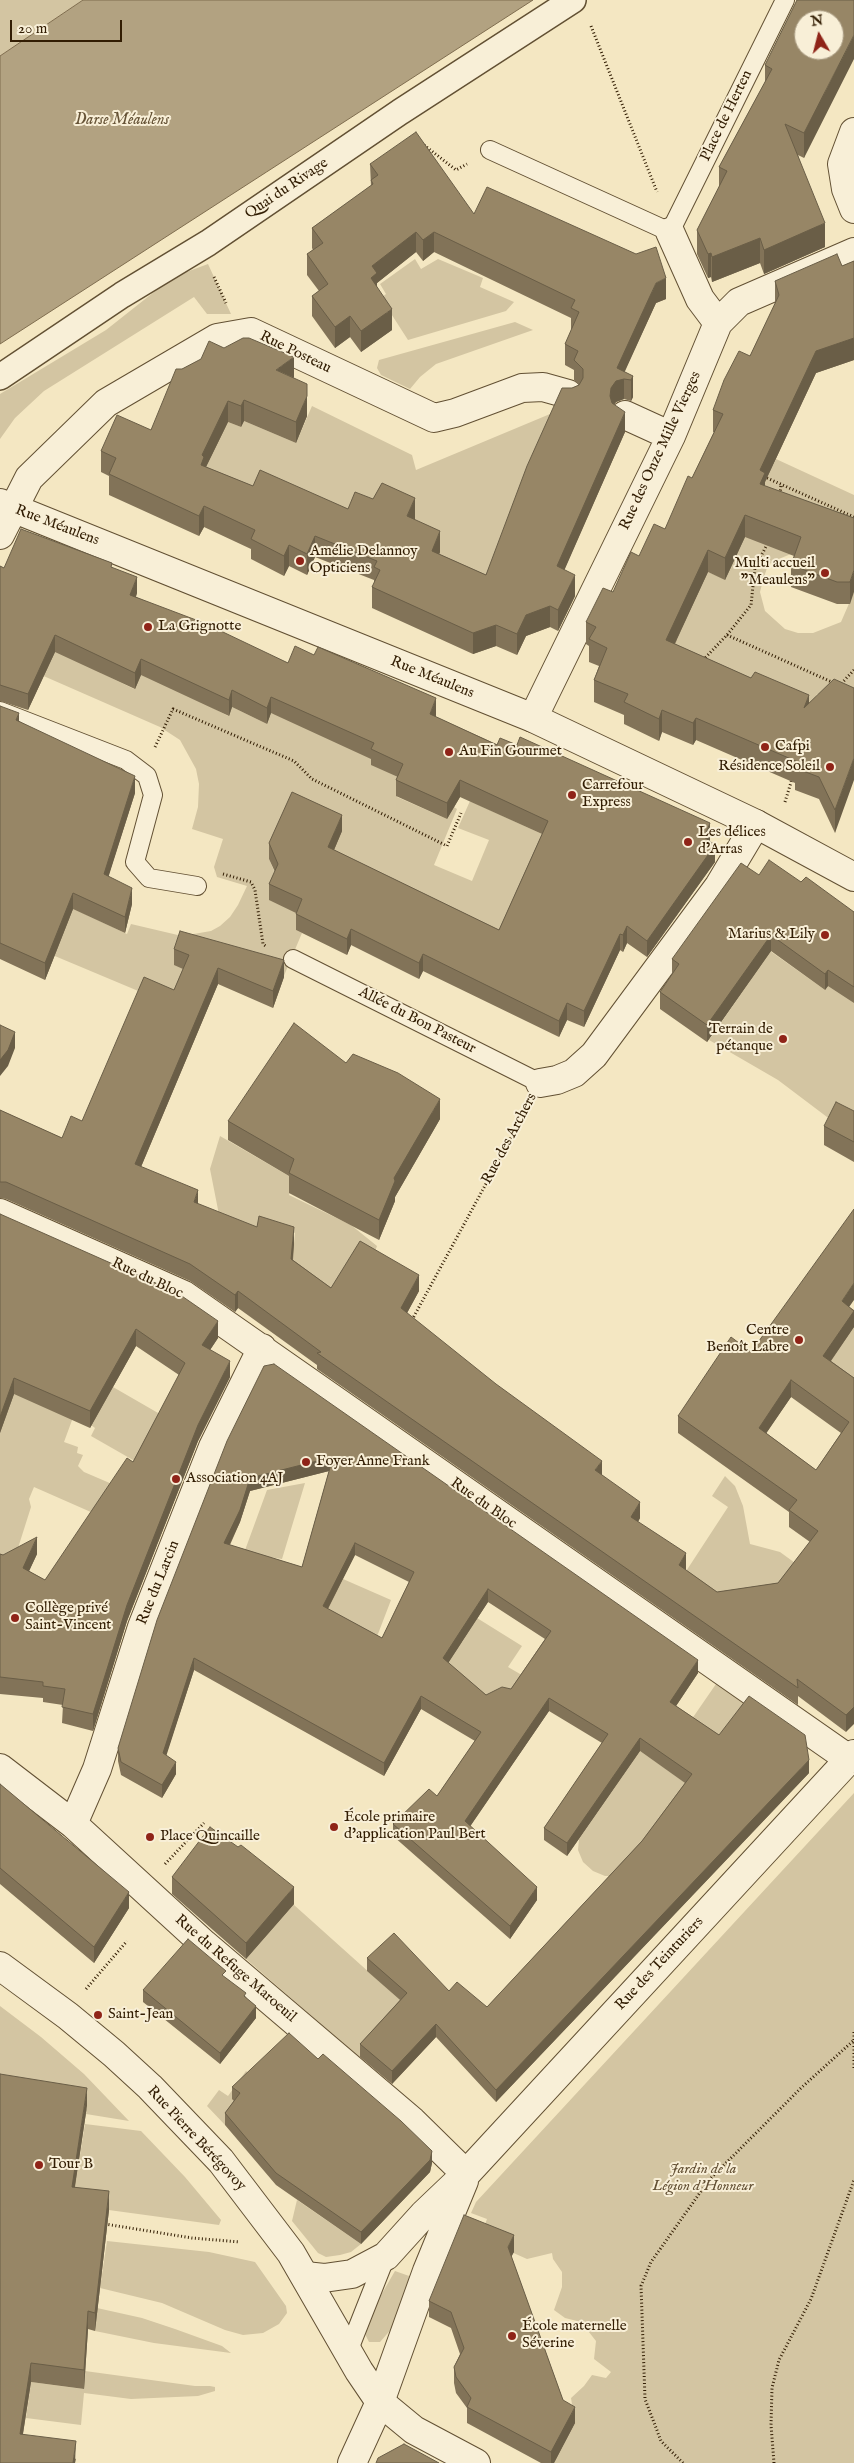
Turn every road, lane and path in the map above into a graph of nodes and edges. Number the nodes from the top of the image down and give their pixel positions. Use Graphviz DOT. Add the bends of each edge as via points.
graph roads {
  1 [pos="785,0"];
  2 [pos="580,9"];
  3 [pos="400,112"];
  4 [pos="854,132"];
  5 [pos="490,150"];
  6 [pos="854,209"];
  7 [pos="670,232"];
  8 [pos="208,243"];
  9 [pos="854,252"];
  10 [pos="718,323"];
  11 [pos="237,335"];
  12 [pos="0,377"];
  13 [pos="568,394"];
  14 [pos="625,415"];
  15 [pos="671,436"];
  16 [pos="767,478"];
  17 [pos="781,485"];
  18 [pos="780,502"];
  19 [pos="6,506"];
  20 [pos="854,517"];
  21 [pos="0,535"];
  22 [pos="773,535"];
  23 [pos="728,635"];
  24 [pos="696,665"];
  25 [pos="854,670"];
  26 [pos="840,685"];
  27 [pos="834,691"];
  28 [pos="0,711"];
  29 [pos="533,718"];
  30 [pos="794,772"];
  31 [pos="144,774"];
  32 [pos="461,813"];
  33 [pos="766,829"];
  34 [pos="854,877"];
  35 [pos="197,886"];
  36 [pos="293,959"];
  37 [pos="540,1083"];
  38 [pos="0,1213"];
  39 [pos="408,1329"];
  40 [pos="262,1348"];
  41 [pos="852,1756"];
  42 [pos="0,1768"];
  43 [pos="204,1823"];
  44 [pos="73,1824"];
  45 [pos="143,1888"];
  46 [pos="127,1941"];
  47 [pos="0,1966"];
  48 [pos="88,1986"];
  49 [pos="854,2032"];
  50 [pos="853,2041"];
  51 [pos="854,2068"];
  52 [pos="466,2174"];
  53 [pos="854,2180"];
  54 [pos="99,2224"];
  55 [pos="281,2239"];
  56 [pos="386,2256"];
  57 [pos="305,2276"];
  58 [pos="348,2352"];
  59 [pos="380,2402"];
  60 [pos="352,2463"];
  61 [pos="476,2463"];
  62 [pos="683,2463"];
  63 [pos="774,2463"];
  1 -- 7 [label="lane, Place de Herten"];
  2 -- 3 [label="street, Quai du Rivage"];
  2 -- 7 [label="path" via="659,198"];
  3 -- 5 [label="path" via="419,141 456,170"];
  3 -- 8 [label="street, Quai du Rivage"];
  4 -- 6 [label="street" via="842,164"];
  5 -- 7 [label="lane"];
  7 -- 10 [label="street" via="700,299"];
  8 -- 11 [label="path" via="208,264"];
  8 -- 12 [label="street, Quai du Rivage" via="122,295"];
  9 -- 10 [label="street, Rue des Onze Mille Vierges" via="739,302"];
  10 -- 15 [label="street, Rue des Onze Mille Vierges"];
  11 -- 13 [label="street, Rue Posteau" via="251,332 434,418 522,388 543,386"];
  11 -- 19 [label="street, Rue Posteau" via="217,338 106,404 29,478"];
  14 -- 15 [label="street"];
  15 -- 29 [label="street, Rue des Onze Mille Vierges"];
  16 -- 17 [label="path"];
  17 -- 18 [label="path"];
  17 -- 20 [label="path"];
  19 -- 21 [label="street, Rue Posteau"];
  19 -- 29 [label="street, Rue Méaulens"];
  22 -- 23 [label="path" via="755,567 751,605"];
  23 -- 24 [label="path"];
  23 -- 26 [label="path"];
  25 -- 26 [label="path"];
  26 -- 27 [label="path"];
  28 -- 31 [label="lane" via="126,760"];
  29 -- 33 [label="street, Rue Méaulens"];
  30 -- 33 [label="path"];
  31 -- 32 [label="path" via="173,709 294,761 312,779 447,846"];
  31 -- 35 [label="lane" via="153,795 135,862 149,878"];
  33 -- 34 [label="street, Rue Méaulens"];
  33 -- 37 [label="street, Rue des Archers" via="718,886 594,1055 574,1073"];
  35 -- 36 [label="path" via="219,873 251,882 263,944"];
  36 -- 37 [label="lane, Allée du Bon Pasteur"];
  37 -- 39 [label="path, Rue des Archers"];
  38 -- 40 [label="street, Rue du Bloc" via="184,1296"];
  40 -- 41 [label="street, Rue du Bloc"];
  40 -- 44 [label="street, Rue du Larcin" via="213,1447 142,1627 97,1769"];
  41 -- 52 [label="street, Rue des Teinturiers"];
  42 -- 44 [label="street, Rue du Refuge Maroeuil"];
  43 -- 45 [label="path"];
  44 -- 45 [label="street, Rue du Refuge Maroeuil"];
  45 -- 52 [label="street, Rue du Refuge Maroeuil" via="412,2121"];
  46 -- 48 [label="path"];
  47 -- 55 [label="street, Rue Pierre Bérégovoy" via="87,2031 150,2087 221,2161"];
  49 -- 50 [label="path"];
  50 -- 51 [label="path"];
  50 -- 62 [label="path" via="709,2180 651,2262 644,2278 641,2286 645,2399 661,2441"];
  52 -- 56 [label="street, Rue des Teinturiers"];
  52 -- 59 [label="street"];
  53 -- 63 [label="path" via="812,2299 778,2360 772,2388"];
  54 -- 55 [label="path" via="202,2239 242,2242"];
  55 -- 57 [label="street, Rue Pierre Bérégovoy"];
  56 -- 57 [label="street, Rue des Teinturiers" via="352,2274 324,2278"];
  56 -- 58 [label="lane"];
  57 -- 58 [label="street, Rue Pierre Bérégovoy"];
  58 -- 59 [label="street, Rue Pierre Bérégovoy"];
  59 -- 60 [label="street"];
  59 -- 61 [label="street, Rue Pierre Bérégovoy" via="414,2430"];
}
